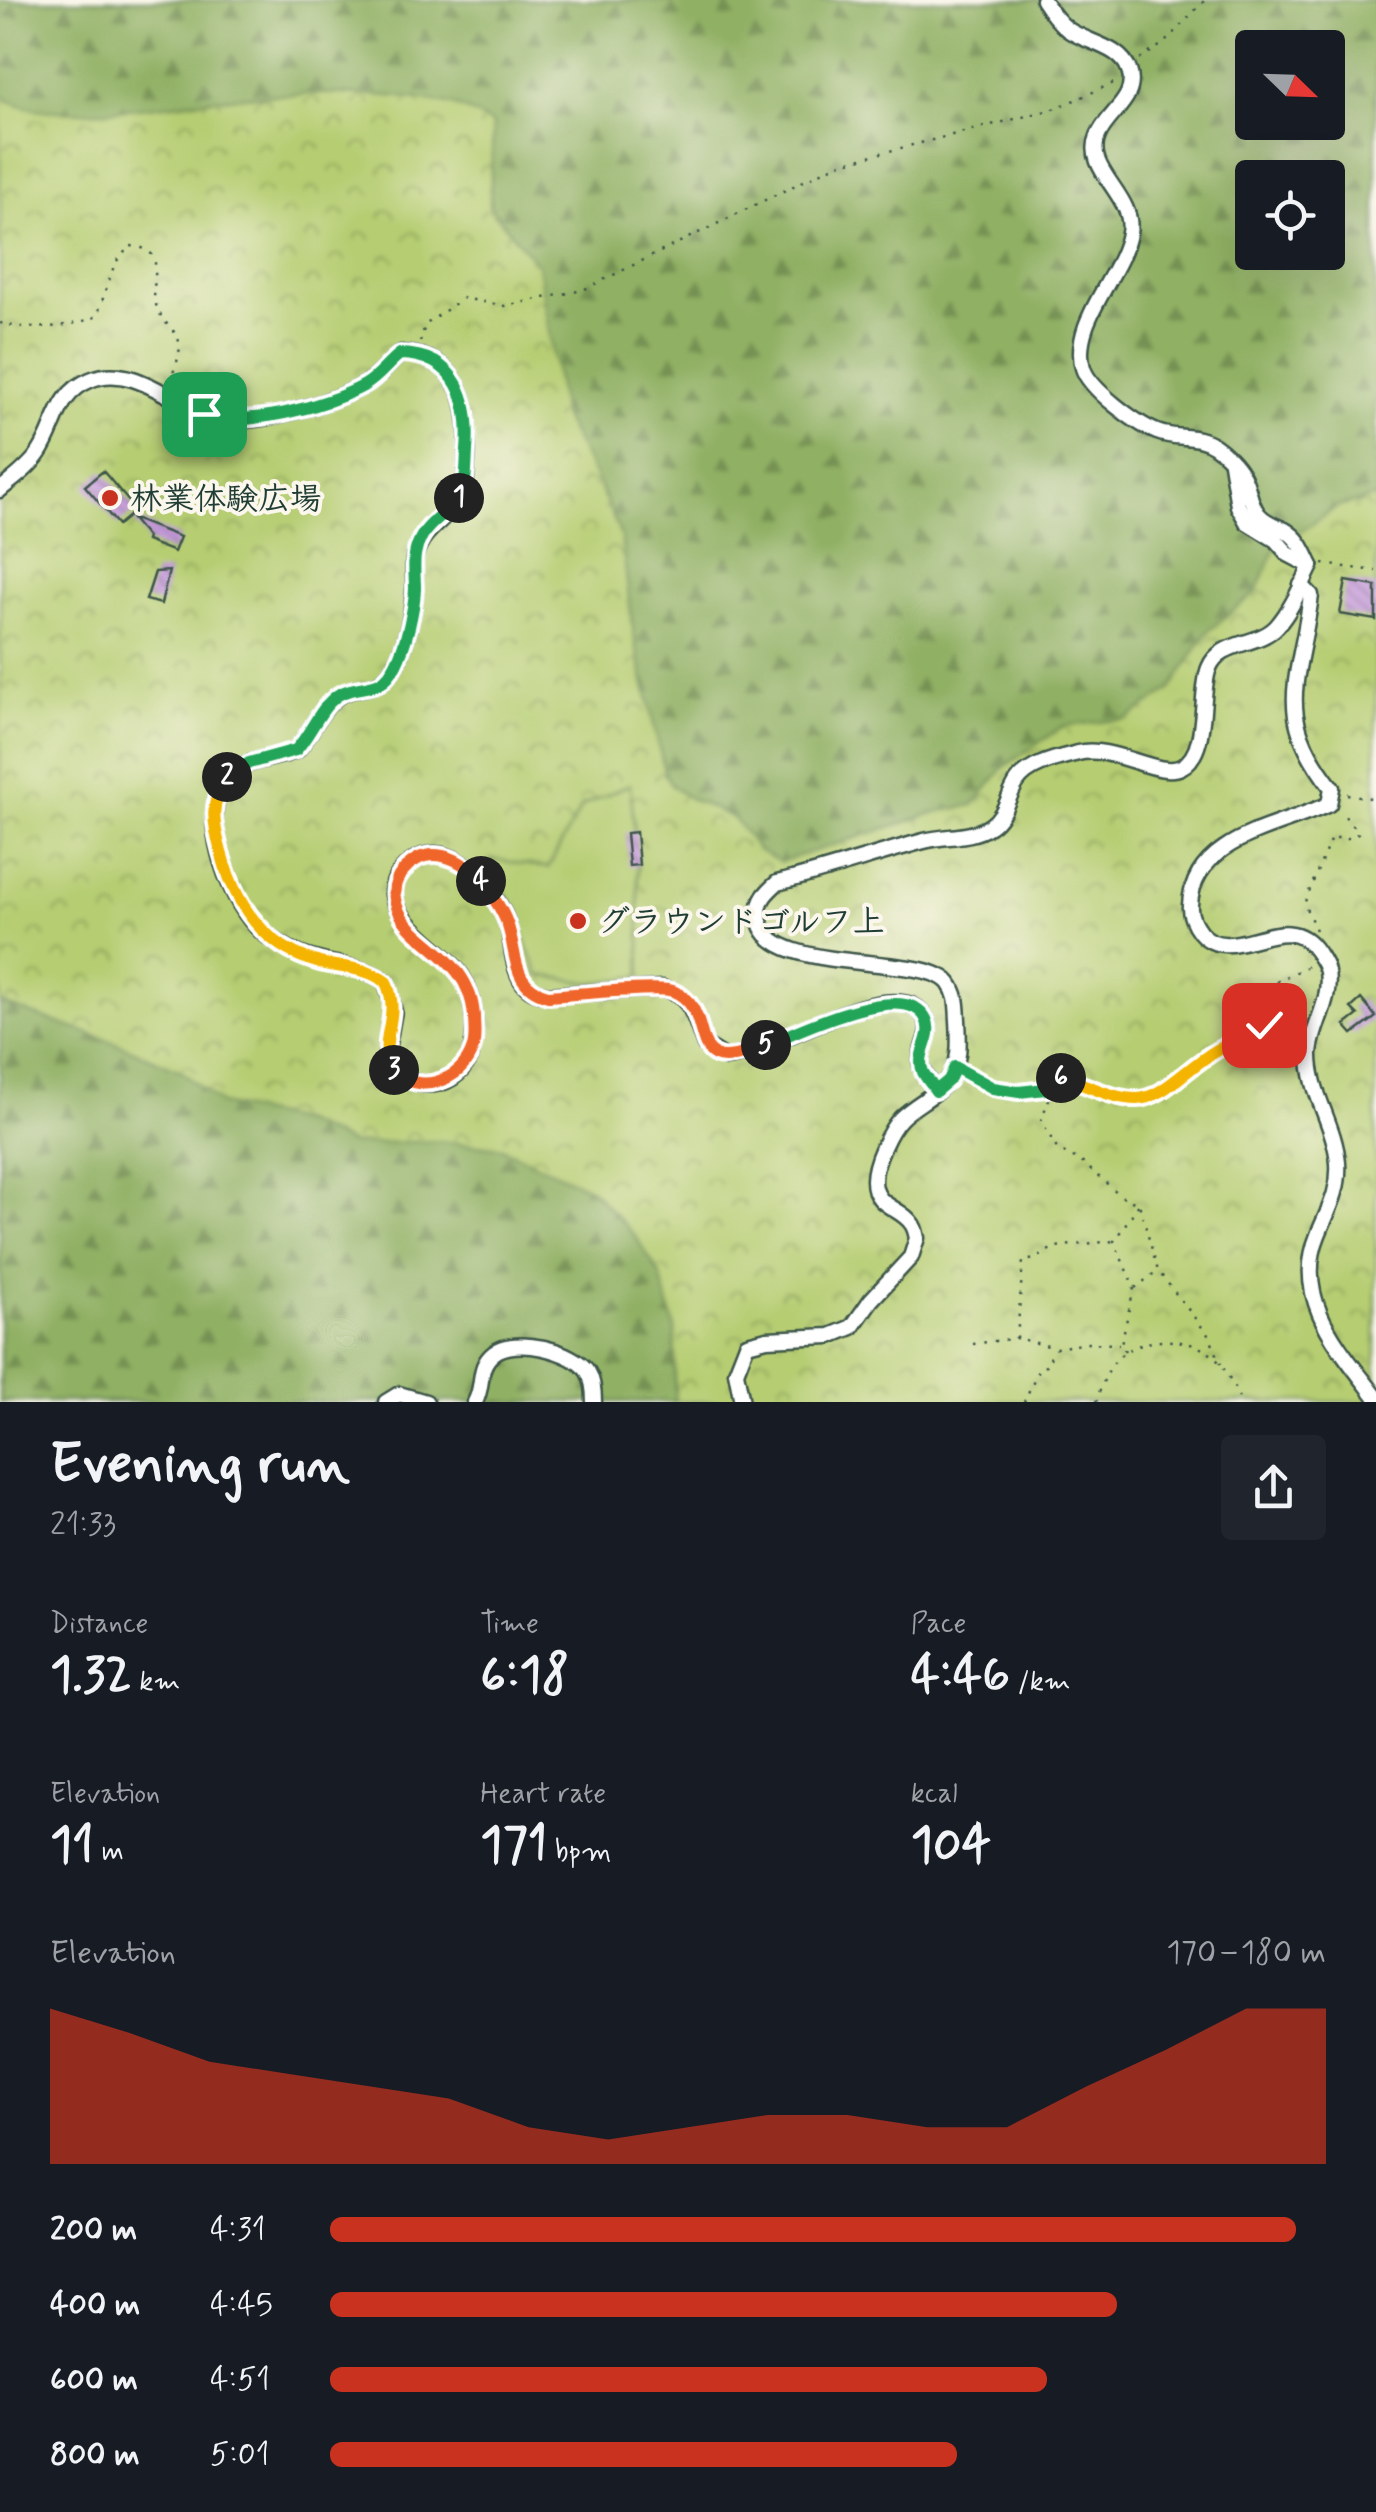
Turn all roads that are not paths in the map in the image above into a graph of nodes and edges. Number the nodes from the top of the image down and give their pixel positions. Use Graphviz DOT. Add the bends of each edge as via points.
graph roads {
  1 [pos="1043,0"];
  2 [pos="0,490"];
  3 [pos="1301,585"];
  4 [pos="936,1091"];
  5 [pos="1376,1397"];
  6 [pos="386,1402"];
  7 [pos="426,1402"];
  8 [pos="475,1402"];
  9 [pos="594,1402"];
  10 [pos="742,1402"];
  1 -- 3 [label="street" via="1068,30 1124,60 1130,74 1130,90 1096,139 1095,156 1127,210 1130,231 1094,308 1081,352 1083,371 1139,421 1157,432 1209,442 1231,462 1257,512 1300,542 1311,566"];
  2 -- 4 [label="street" via="40,452 70,391 106,374 216,418 249,420 343,395 373,380 400,354 418,354 446,371 463,394 466,480 462,495 422,535 413,559 415,591 398,662 368,689 338,695 296,750 249,763 228,777 214,802 212,819 240,906 264,934 292,951 361,968 386,982 394,1011 386,1056 409,1081 427,1084 452,1076 467,1062 475,1036 466,982 395,904 399,876 410,863 434,855 469,867 490,892 509,928 522,982 537,993 672,991 691,1006 705,1045 726,1058 828,1018 902,1002 926,1018 920,1059"];
  3 -- 4 [label="street" via="1276,627 1222,651 1210,664 1206,711 1182,767 1170,770 1101,750 1062,758 1026,772 987,828 777,883 766,892 760,925 791,948 946,979 957,996 959,1049 949,1080"];
  3 -- 5 [label="street" via="1311,595 1296,672 1296,725 1330,796 1222,849 1204,866 1190,918 1214,942 1294,933 1312,944 1327,970 1311,1072 1336,1143 1339,1178 1312,1252 1312,1296 1321,1323"];
  4 -- 10 [label="street" via="899,1120 876,1167 877,1196 912,1224 918,1238 910,1257 852,1327 830,1336 746,1344 736,1372"];
  6 -- 7 [label="street" via="399,1394"];
  8 -- 9 [label="street" via="490,1356 516,1346 578,1361 590,1375"];
}
